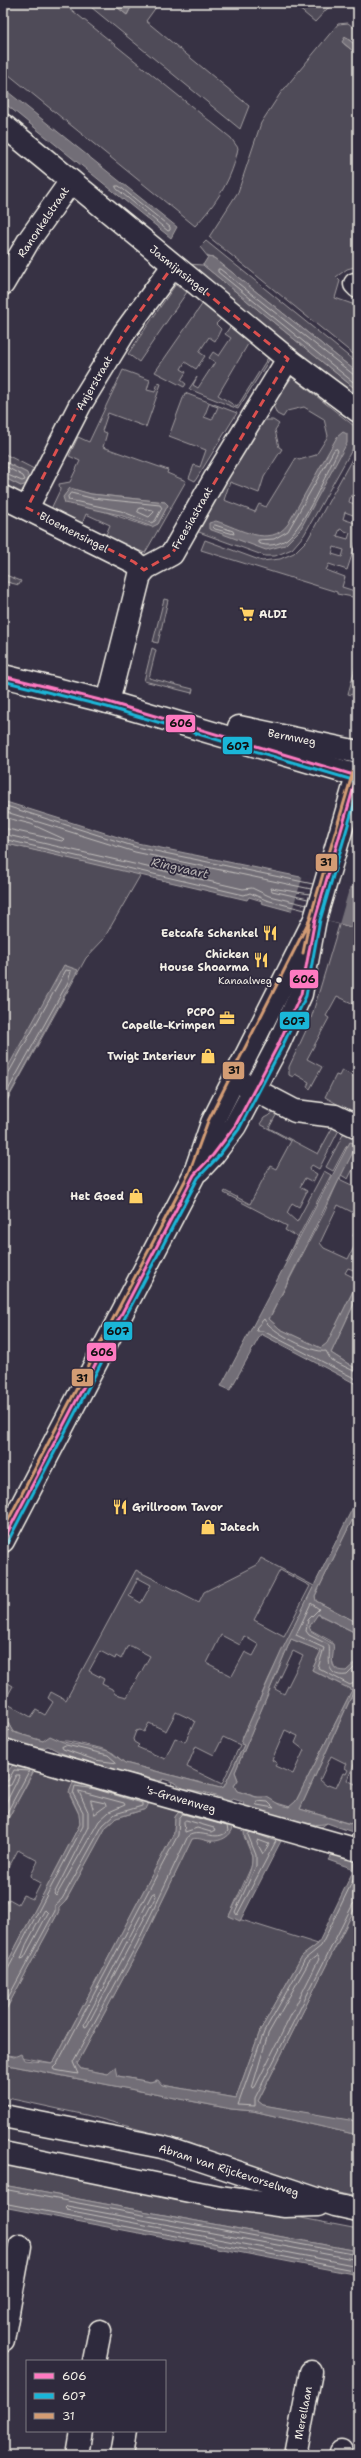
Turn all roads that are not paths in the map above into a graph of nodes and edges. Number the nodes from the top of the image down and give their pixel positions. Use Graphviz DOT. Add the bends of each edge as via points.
graph roads {
  1 [pos="3,125"];
  2 [pos="71,181"];
  3 [pos="173,266"];
  4 [pos="3,284"];
  5 [pos="288,359"];
  6 [pos="358,411"];
  7 [pos="3,497"];
  8 [pos="27,508"];
  9 [pos="144,570"];
  10 [pos="3,676"];
  11 [pos="108,702"];
  12 [pos="358,752"];
  13 [pos="358,775"];
  14 [pos="315,919"];
  15 [pos="234,1079"];
  16 [pos="254,1090"];
  17 [pos="358,1127"];
  18 [pos="194,1175"];
  19 [pos="3,1541"];
  20 [pos="3,1750"];
  21 [pos="358,1850"];
  22 [pos="3,2116"];
  23 [pos="3,2153"];
  24 [pos="335,2205"];
  25 [pos="358,2210"];
  26 [pos="20,2246"];
  27 [pos="7,2296"];
  28 [pos="100,2332"];
  29 [pos="3,2340"];
  30 [pos="94,2360"];
  31 [pos="311,2372"];
  32 [pos="81,2432"];
  33 [pos="126,2432"];
  34 [pos="77,2455"];
  35 [pos="121,2455"];
  36 [pos="295,2455"];
  1 -- 2 [label="street, Jasmijnsingel"];
  2 -- 3 [label="street, Jasmijnsingel"];
  2 -- 4 [label="street, Ranonkelstraat" via="29,240"];
  3 -- 5 [label="street, Jasmijnsingel"];
  3 -- 8 [label="street, Anjerstraat" via="124,333 80,405"];
  5 -- 6 [label="street, Jasmijnsingel"];
  5 -- 9 [label="street, Freesiastraat" via="172,554"];
  7 -- 8 [label="street, Bloemensingel"];
  8 -- 9 [label="street, Bloemensingel" via="134,562"];
  9 -- 11 [label="street" via="140,575"];
  10 -- 11 [label="street, Bermweg"];
  11 -- 12 [label="street, Bermweg"];
  11 -- 13 [label="street, Bermweg"];
  13 -- 14 [label="street"];
  14 -- 15 [label="street"];
  14 -- 16 [label="street" via="301,994"];
  15 -- 16 [label="street"];
  15 -- 18 [label="street" via="212,1123"];
  16 -- 17 [label="street" via="295,1111 335,1116"];
  16 -- 18 [label="street" via="225,1140"];
  18 -- 19 [label="street"];
  20 -- 21 [label="street, 's-Gravenweg"];
  22 -- 24 [label="street, Abram van Rijckevorselweg" via="162,2147"];
  23 -- 24 [label="street, Abram van Rijckevorselweg" via="219,2197 285,2206"];
  24 -- 25 [label="street, Abram van Rijckevorselweg"];
  26 -- 27 [label="street"];
  27 -- 29 [label="street"];
  28 -- 30 [label="street"];
  31 -- 36 [label="street, Merellaan"];
  32 -- 34 [label="street"];
  33 -- 35 [label="street"];
}
